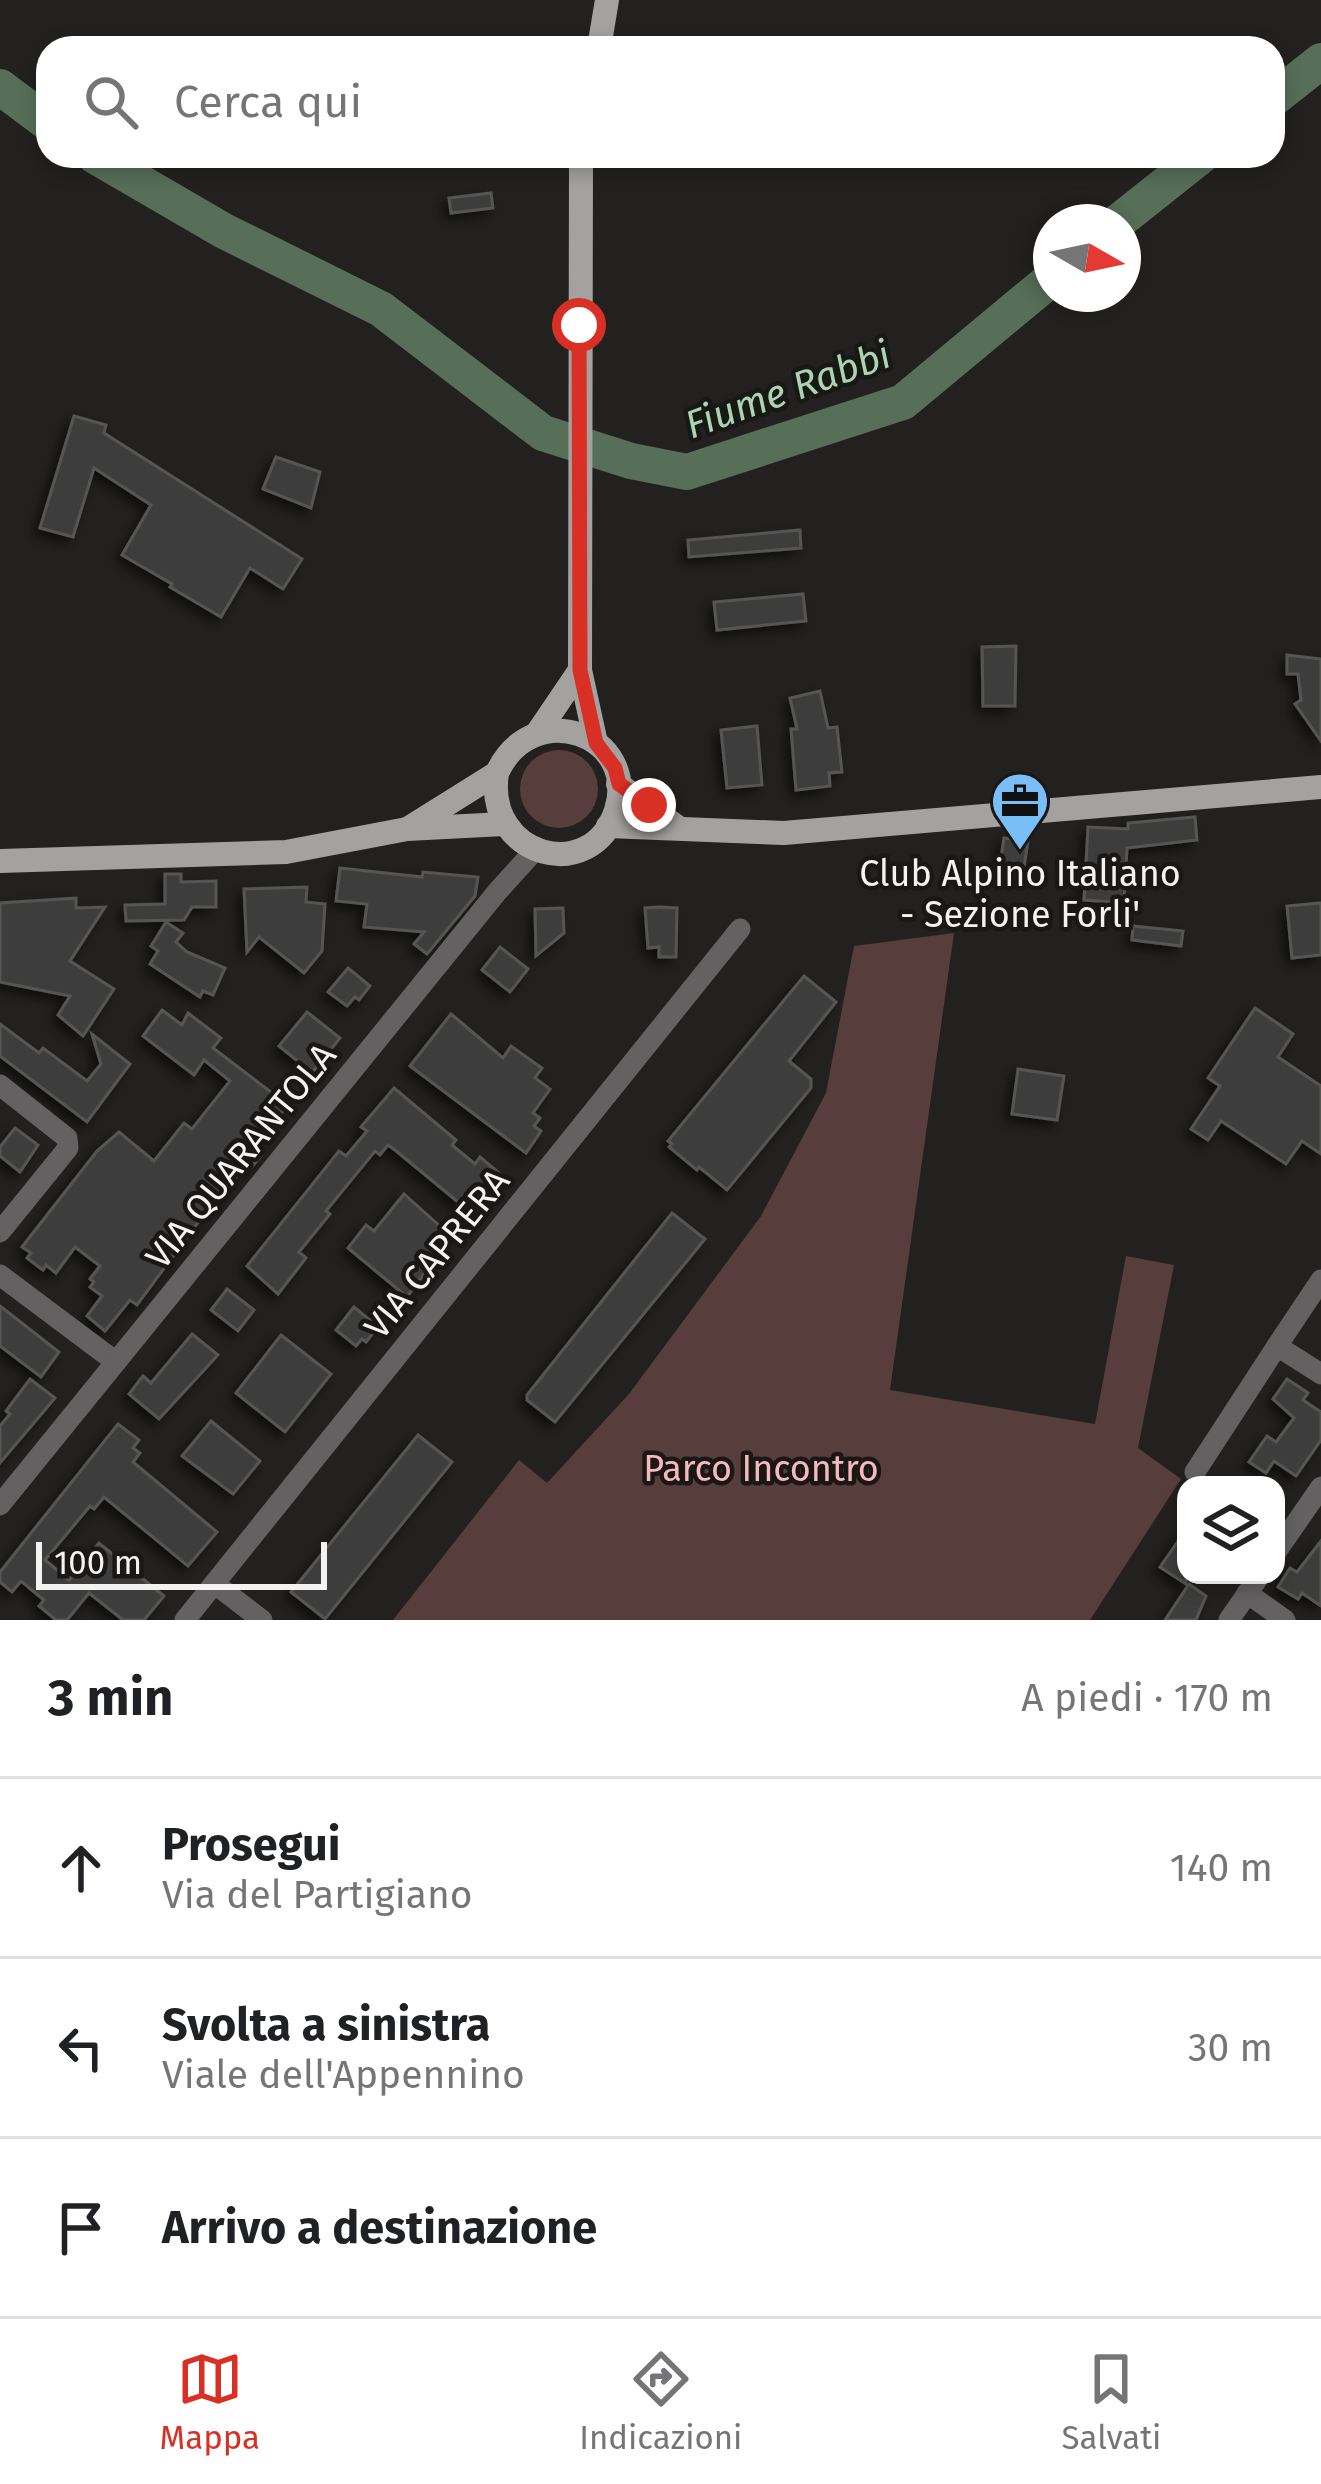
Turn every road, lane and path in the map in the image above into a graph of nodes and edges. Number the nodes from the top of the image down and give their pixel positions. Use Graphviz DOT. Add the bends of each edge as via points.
graph roads {
  1 [pos="608,0"];
  2 [pos="601,36"];
  3 [pos="581,168"];
  4 [pos="580,670"];
  5 [pos="538,732"];
  6 [pos="596,743"];
  7 [pos="497,773"];
  8 [pos="619,784"];
  9 [pos="1321,787"];
  10 [pos="504,824"];
  11 [pos="608,826"];
  12 [pos="676,826"];
  13 [pos="407,830"];
  14 [pos="536,850"];
  15 [pos="0,861"];
  16 [pos="740,929"];
  17 [pos="0,1085"];
  18 [pos="0,1232"];
  19 [pos="0,1274"];
  20 [pos="1321,1280"];
  21 [pos="1277,1346"];
  22 [pos="116,1362"];
  23 [pos="1321,1374"];
  24 [pos="1195,1472"];
  25 [pos="1321,1487"];
  26 [pos="0,1505"];
  27 [pos="1285,1539"];
  28 [pos="215,1584"];
  29 [pos="1254,1584"];
  30 [pos="185,1620"];
  31 [pos="262,1620"];
  32 [pos="1229,1620"];
  33 [pos="1285,1620"];
  1 -- 2 [label="main road"];
  3 -- 4 [label="main road"];
  4 -- 5 [label="main road"];
  4 -- 6 [label="main road"];
  5 -- 6 [label="main road" via="558,729"];
  5 -- 7 [label="main road" via="513,748"];
  6 -- 8 [label="main road"];
  7 -- 10 [label="main road"];
  7 -- 13 [label="main road"];
  8 -- 11 [label="main road"];
  8 -- 12 [label="main road"];
  9 -- 12 [label="main road" via="784,833"];
  10 -- 13 [label="main road"];
  10 -- 14 [label="main road"];
  11 -- 12 [label="main road"];
  11 -- 14 [label="main road" via="584,848"];
  13 -- 15 [label="main road" via="286,852"];
  14 -- 22 [label="street, VIA QUARANTOLA"];
  16 -- 28 [label="street, VIA CAPRERA"];
  17 -- 18 [label="street" via="68,1138 68,1148"];
  19 -- 22 [label="street"];
  20 -- 21 [label="street"];
  21 -- 23 [label="street"];
  21 -- 24 [label="street"];
  22 -- 26 [label="street, VIA QUARANTOLA"];
  25 -- 27 [label="street"];
  28 -- 30 [label="street, VIA CAPRERA"];
  28 -- 31 [label="street"];
  29 -- 32 [label="street"];
  29 -- 33 [label="street"];
}
